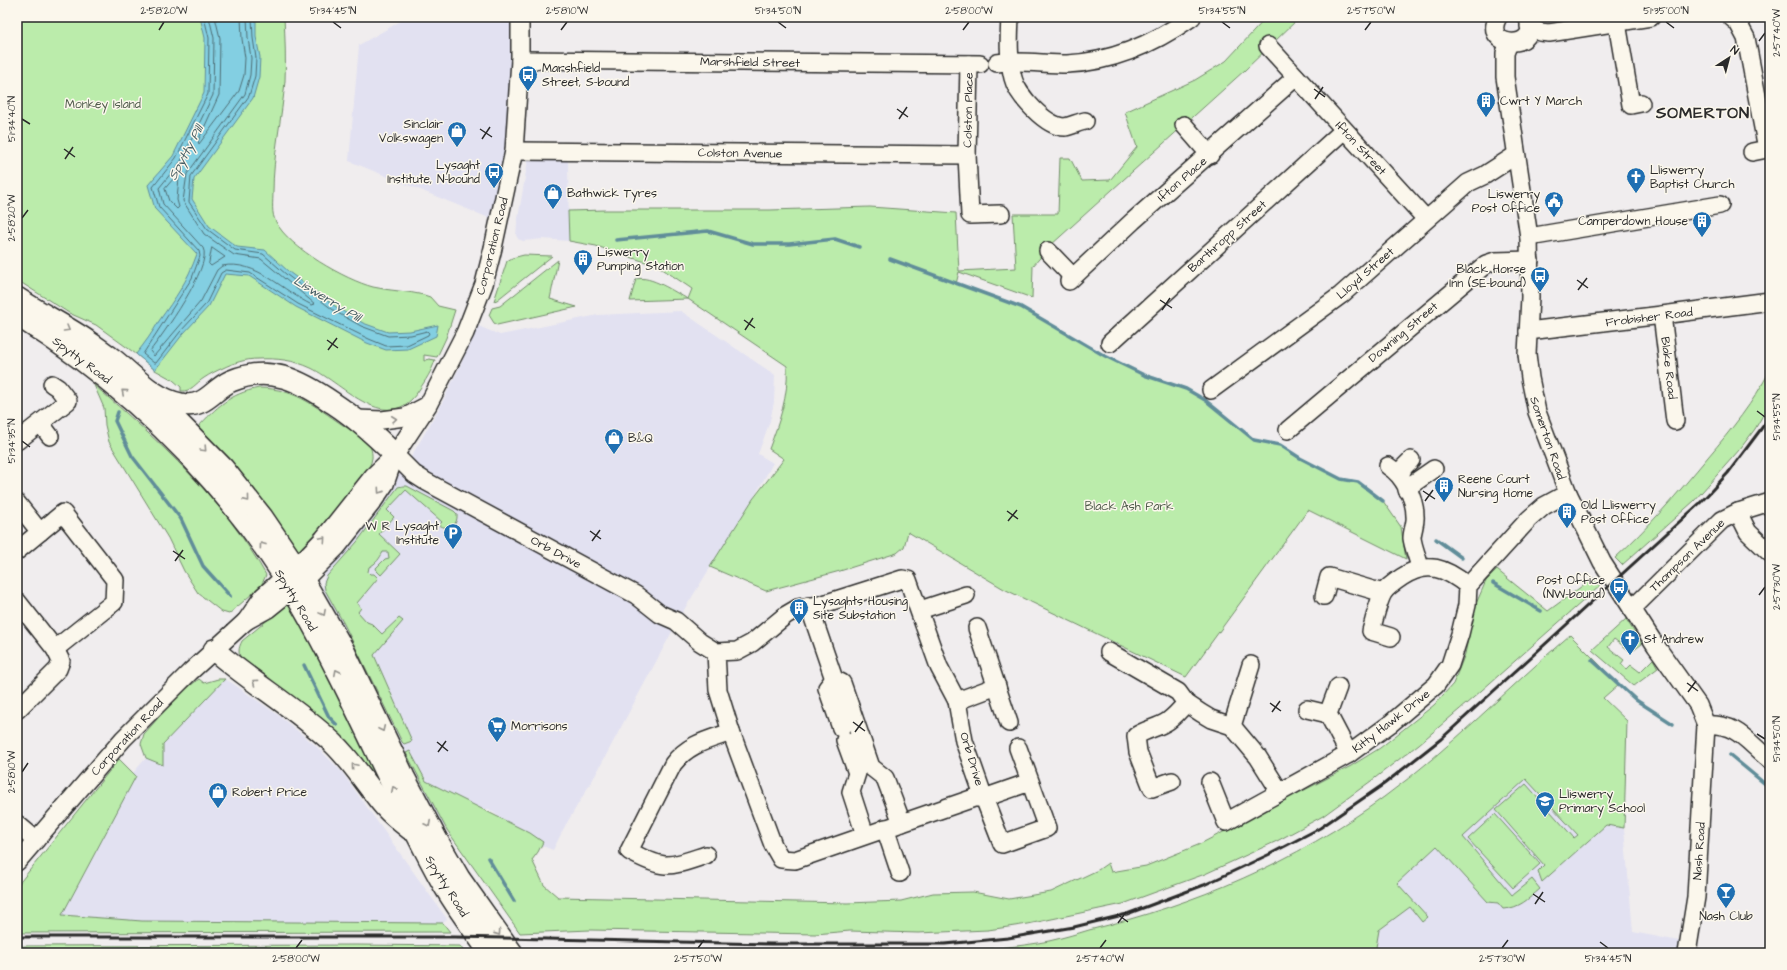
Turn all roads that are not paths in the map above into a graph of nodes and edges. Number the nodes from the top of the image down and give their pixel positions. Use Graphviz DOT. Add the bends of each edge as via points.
graph roads {
  1 [pos="520,17"];
  2 [pos="1010,17"];
  3 [pos="1192,17"];
  4 [pos="1650,17"];
  5 [pos="1731,17"];
  6 [pos="1493,18"];
  7 [pos="1528,22"];
  8 [pos="1617,23"];
  9 [pos="1508,43"];
  10 [pos="1268,46"];
  11 [pos="520,60"];
  12 [pos="1004,62"];
  13 [pos="974,64"];
  14 [pos="1296,77"];
  15 [pos="1641,103"];
  16 [pos="1085,121"];
  17 [pos="1184,125"];
  18 [pos="1344,130"];
  19 [pos="514,151"];
  20 [pos="1752,152"];
  21 [pos="967,155"];
  22 [pos="1210,155"];
  23 [pos="1516,155"];
  24 [pos="1720,205"];
  25 [pos="1001,214"];
  26 [pos="1426,219"];
  27 [pos="1529,237"];
  28 [pos="1048,251"];
  29 [pos="1530,260"];
  30 [pos="17,298"];
  31 [pos="1770,301"];
  32 [pos="17,315"];
  33 [pos="1662,315"];
  34 [pos="42,322"];
  35 [pos="1528,331"];
  36 [pos="1110,343"];
  37 [pos="52,384"];
  38 [pos="1211,390"];
  39 [pos="151,391"];
  40 [pos="204,402"];
  41 [pos="428,405"];
  42 [pos="357,419"];
  43 [pos="1675,421"];
  44 [pos="1288,430"];
  45 [pos="181,435"];
  46 [pos="17,441"];
  47 [pos="395,455"];
  48 [pos="1411,460"];
  49 [pos="1434,469"];
  50 [pos="1398,477"];
  51 [pos="1568,493"];
  52 [pos="1770,502"];
  53 [pos="17,503"];
  54 [pos="1738,512"];
  55 [pos="40,532"];
  56 [pos="17,551"];
  57 [pos="1770,553"];
  58 [pos="1420,568"];
  59 [pos="294,578"];
  60 [pos="1468,586"];
  61 [pos="1383,593"];
  62 [pos="966,595"];
  63 [pos="1324,596"];
  64 [pos="17,601"];
  65 [pos="808,606"];
  66 [pos="1632,609"];
  67 [pos="920,610"];
  68 [pos="977,628"];
  69 [pos="1391,638"];
  70 [pos="54,649"];
  71 [pos="214,650"];
  72 [pos="716,652"];
  73 [pos="1109,652"];
  74 [pos="1251,666"];
  75 [pos="834,679"];
  76 [pos="997,686"];
  77 [pos="1338,687"];
  78 [pos="957,700"];
  79 [pos="1186,703"];
  80 [pos="1308,709"];
  81 [pos="17,710"];
  82 [pos="1328,714"];
  83 [pos="1009,723"];
  84 [pos="1706,725"];
  85 [pos="1232,726"];
  86 [pos="731,732"];
  87 [pos="1018,748"];
  88 [pos="1705,748"];
  89 [pos="1349,754"];
  90 [pos="1770,760"];
  91 [pos="1172,781"];
  92 [pos="1030,782"];
  93 [pos="1210,782"];
  94 [pos="1280,792"];
  95 [pos="984,798"];
  96 [pos="902,822"];
  97 [pos="17,824"];
  98 [pos="885,828"];
  99 [pos="865,835"];
  100 [pos="417,836"];
  101 [pos="36,840"];
  102 [pos="706,855"];
  103 [pos="17,862"];
  104 [pos="900,873"];
  105 [pos="490,953"];
  106 [pos="512,953"];
  107 [pos="1688,953"];
  1 -- 11 [label="street, Corporation Road"];
  2 -- 12 [label="street"];
  3 -- 12 [label="street" via="1151,42 1115,56 1069,64"];
  4 -- 8 [label="street"];
  5 -- 20 [label="street" via="1738,23 1746,38 1767,149"];
  6 -- 9 [label="street" via="1499,37"];
  7 -- 8 [label="street" via="1540,32 1549,33"];
  7 -- 9 [label="street" via="1523,40"];
  8 -- 15 [label="street" via="1631,105"];
  9 -- 23 [label="street, Somerton Road" via="1505,53 1505,78"];
  10 -- 14 [label="street, Ifton Street"];
  11 -- 13 [label="street, Marshfield Street"];
  11 -- 19 [label="street, Corporation Road"];
  12 -- 16 [label="street" via="1019,92 1042,117 1065,127"];
  13 -- 21 [label="street, Colston Place"];
  14 -- 18 [label="street, Ifton Street"];
  14 -- 22 [label="street, Ifton Place"];
  17 -- 22 [label="street"];
  18 -- 26 [label="street, Ifton Street"];
  18 -- 36 [label="street, Barthropp Street"];
  19 -- 21 [label="street, Colston Avenue"];
  19 -- 41 [label="street, Corporation Road" via="493,248 476,307"];
  21 -- 25 [label="street, Colston Place" via="970,214"];
  22 -- 28 [label="street, Ifton Place" via="1071,278"];
  23 -- 26 [label="street, Lloyd Street" via="1485,176 1468,183"];
  23 -- 27 [label="street, Somerton Road"];
  24 -- 27 [label="street"];
  26 -- 38 [label="street, Lloyd Street" via="1341,295"];
  27 -- 29 [label="street, Somerton Road"];
  29 -- 35 [label="street, Somerton Road"];
  29 -- 44 [label="street, Downing Street" via="1500,260 1486,264"];
  30 -- 34 [label="main road"];
  31 -- 33 [label="street, Frobisher Road"];
  32 -- 34 [label="main road, Spytty Road"];
  33 -- 35 [label="street, Frobisher Road"];
  33 -- 43 [label="street, Blake Road"];
  34 -- 39 [label="main road, one-way" via="88,341"];
  45 -- 34 [label="main road, Spytty Road, one-way" via="124,392"];
  35 -- 51 [label="street, Somerton Road" via="1528,360 1533,393 1543,428"];
  37 -- 46 [label="street" via="68,401 45,430"];
  39 -- 40 [label="main road" via="169,401 182,404"];
  39 -- 45 [label="main road"];
  40 -- 42 [label="main road" via="215,392 247,376 282,376 311,388"];
  40 -- 45 [label="main road" via="202,412"];
  42 -- 41 [label="street, one-way" via="405,418"];
  41 -- 47 [label="street, Corporation Road"];
  42 -- 47 [label="main road"];
  59 -- 45 [label="main road, Spytty Road, one-way" via="267,550"];
  45 -- 59 [label="main road, Spytty Road, one-way" via="223,468 262,517"];
  47 -- 59 [label="street, Corporation Road" via="373,476"];
  47 -- 72 [label="street, Orb Drive" via="425,481 636,595 660,614 676,620 700,642"];
  48 -- 50 [label="street"];
  49 -- 50 [label="street" via="1412,485"];
  50 -- 58 [label="street" via="1415,516 1412,538"];
  51 -- 60 [label="street" via="1544,506 1529,519"];
  51 -- 66 [label="street, Somerton Road" via="1602,562"];
  52 -- 54 [label="street, Thompson Avenue"];
  53 -- 55 [label="street"];
  54 -- 57 [label="street" via="1748,532"];
  54 -- 66 [label="street, Thompson Avenue" via="1716,525"];
  55 -- 56 [label="street"];
  55 -- 70 [label="street" via="63,513 115,580 114,602"];
  58 -- 60 [label="street" via="1433,567 1446,571"];
  58 -- 61 [label="street" via="1409,572"];
  59 -- 71 [label="street, Corporation Road" via="263,596 246,621"];
  100 -- 59 [label="main road, Spytty Road, one-way"];
  59 -- 106 [label="main road, Spytty Road, one-way" via="344,651 404,777 459,878"];
  60 -- 89 [label="street, Kitty Hawk Drive" via="1467,605 1460,634 1450,664 1436,685"];
  61 -- 63 [label="street" via="1329,577"];
  61 -- 69 [label="street" via="1371,631"];
  62 -- 67 [label="street"];
  64 -- 70 [label="street"];
  65 -- 67 [label="street, Orb Drive" via="905,578 910,583"];
  65 -- 72 [label="street, Orb Drive" via="786,615 762,636 737,651"];
  65 -- 75 [label="street"];
  66 -- 84 [label="street, Somerton Road" via="1698,705"];
  67 -- 78 [label="street, Orb Drive" via="939,666"];
  68 -- 76 [label="street"];
  70 -- 81 [label="street" via="61,661 58,669"];
  100 -- 71 [label="main road, one-way" via="385,808 334,744"];
  71 -- 101 [label="street, Corporation Road" via="151,709"];
  72 -- 86 [label="street, Orb Drive" via="718,690"];
  73 -- 79 [label="street" via="1178,692"];
  74 -- 85 [label="street"];
  75 -- 96 [label="street" via="842,683 871,767 885,778"];
  75 -- 99 [label="street" via="827,688 857,773 851,792"];
  76 -- 78 [label="street"];
  76 -- 83 [label="street"];
  77 -- 82 [label="street"];
  78 -- 95 [label="street, Orb Drive" via="964,741"];
  79 -- 85 [label="street" via="1211,719"];
  79 -- 91 [label="street" via="1168,721 1136,736 1138,752 1152,788"];
  80 -- 82 [label="street"];
  82 -- 89 [label="street"];
  84 -- 88 [label="street, Somerton Road"];
  84 -- 90 [label="street" via="1733,729"];
  85 -- 94 [label="street" via="1258,757"];
  86 -- 99 [label="street, Orb Drive" via="776,853 781,858 795,860"];
  86 -- 102 [label="street" via="680,754 629,851 661,866 682,863"];
  87 -- 92 [label="street"];
  88 -- 107 [label="street, Nash Road" via="1696,897"];
  89 -- 94 [label="street, Kitty Hawk Drive"];
  92 -- 95 [label="street"];
  92 -- 95 [label="street" via="1047,828 1002,844"];
  93 -- 94 [label="street, Kitty Hawk Drive" via="1226,822"];
  95 -- 96 [label="street, Orb Drive" via="974,798"];
  96 -- 98 [label="street, Orb Drive"];
  97 -- 101 [label="street"];
  98 -- 99 [label="street, Orb Drive"];
  98 -- 104 [label="street"];
  100 -- 105 [label="main road, Spytty Road" via="444,885"];
  101 -- 103 [label="street, Corporation Road"];
}
